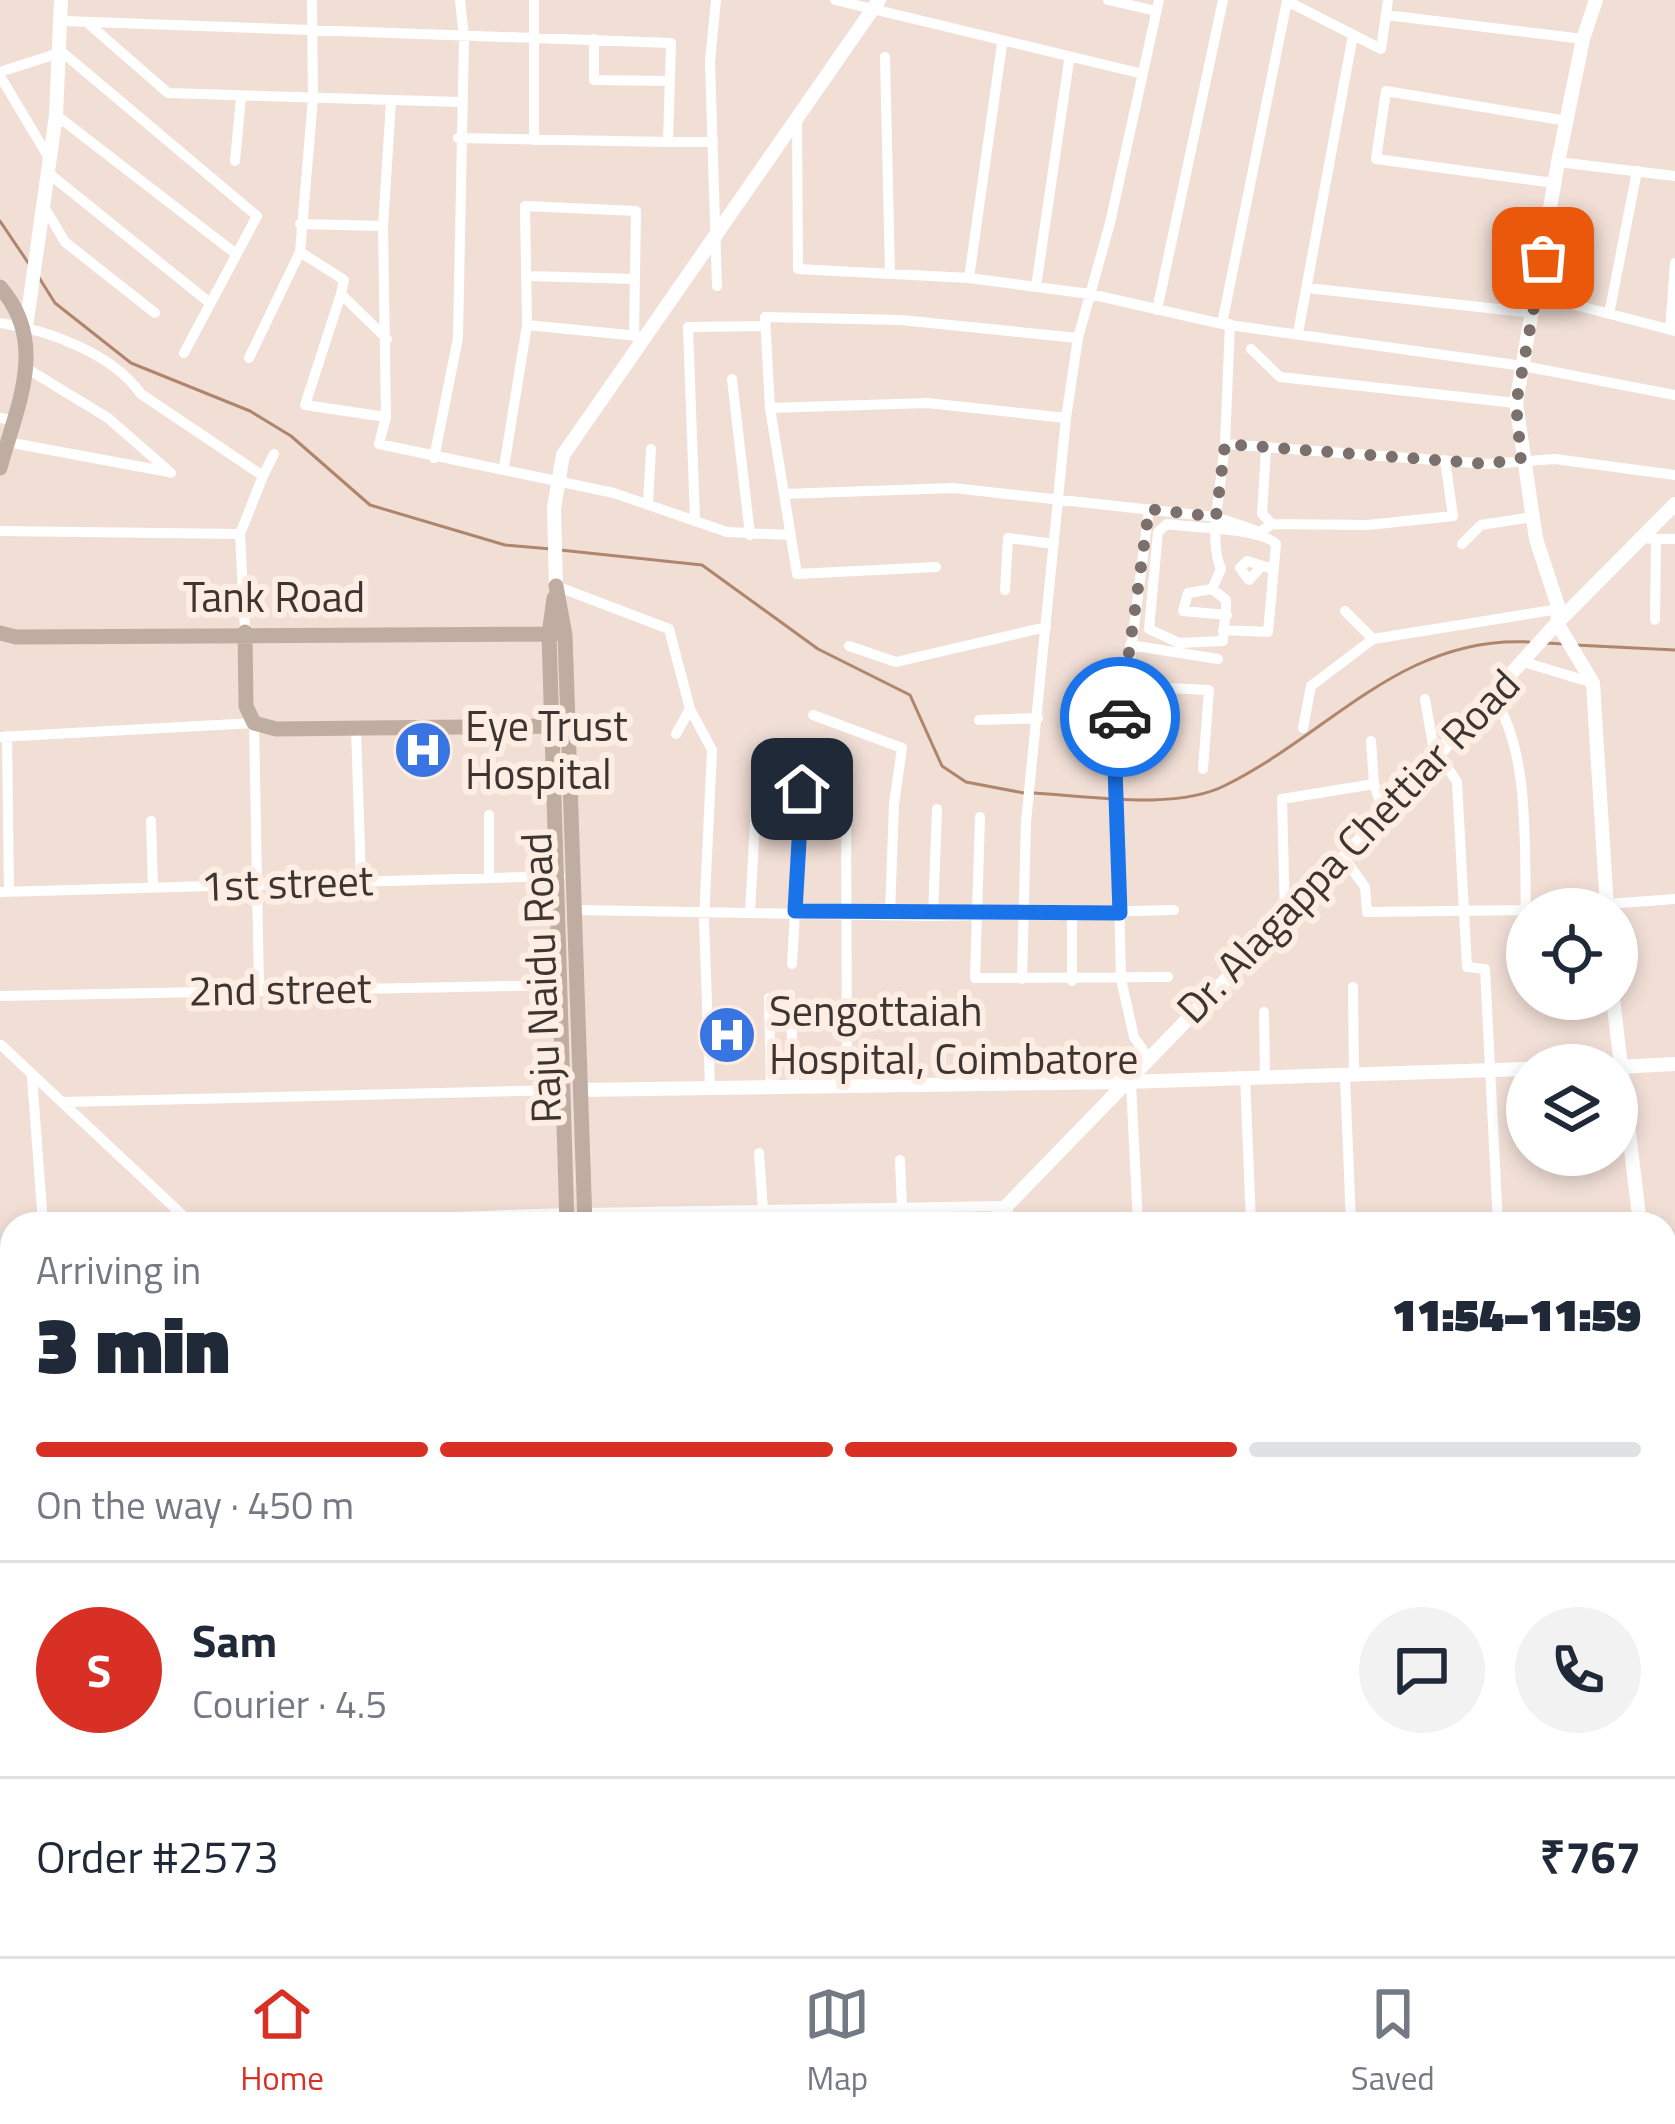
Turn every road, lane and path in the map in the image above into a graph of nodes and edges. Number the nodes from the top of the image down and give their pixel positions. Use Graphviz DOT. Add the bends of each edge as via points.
graph roads {
  1 [pos="62,0"];
  2 [pos="312,0"];
  3 [pos="460,0"];
  4 [pos="534,0"];
  5 [pos="716,0"];
  6 [pos="835,0"];
  7 [pos="1108,0"];
  8 [pos="1223,0"];
  9 [pos="1388,0"];
  10 [pos="1596,0"];
  11 [pos="876,4"];
  12 [pos="1158,6"];
  13 [pos="1386,15"];
  14 [pos="64,21"];
  15 [pos="90,25"];
  16 [pos="313,32"];
  17 [pos="1352,35"];
  18 [pos="464,38"];
  19 [pos="594,39"];
  20 [pos="1582,39"];
  21 [pos="534,40"];
  22 [pos="1002,44"];
  23 [pos="62,52"];
  24 [pos="885,58"];
  25 [pos="1070,61"];
  26 [pos="1139,73"];
  27 [pos="0,74"];
  28 [pos="669,81"];
  29 [pos="241,97"];
  30 [pos="313,98"];
  31 [pos="391,102"];
  32 [pos="460,102"];
  33 [pos="56,115"];
  34 [pos="797,116"];
  35 [pos="1567,121"];
  36 [pos="458,138"];
  37 [pos="534,140"];
  38 [pos="668,142"];
  39 [pos="713,142"];
  40 [pos="235,161"];
  41 [pos="1558,162"];
  42 [pos="48,165"];
  43 [pos="1637,171"];
  44 [pos="1675,176"];
  45 [pos="1554,183"];
  46 [pos="43,205"];
  47 [pos="300,224"];
  48 [pos="383,226"];
  49 [pos="713,236"];
  50 [pos="300,252"];
  51 [pos="236,254"];
  52 [pos="1675,263"];
  53 [pos="890,273"];
  54 [pos="528,276"];
  55 [pos="969,278"];
  56 [pos="634,279"];
  57 [pos="717,286"];
  58 [pos="0,287"];
  59 [pos="1036,287"];
  60 [pos="1307,288"];
  61 [pos="341,293"];
  62 [pos="1090,294"];
  63 [pos="1538,296"];
  64 [pos="210,303"];
  65 [pos="1157,310"];
  66 [pos="1534,313"];
  67 [pos="155,314"];
  68 [pos="1609,314"];
  69 [pos="0,323"];
  70 [pos="1226,324"];
  71 [pos="527,326"];
  72 [pos="764,326"];
  73 [pos="26,327"];
  74 [pos="1673,330"];
  75 [pos="1298,333"];
  76 [pos="638,336"];
  77 [pos="1078,338"];
  78 [pos="387,339"];
  79 [pos="1251,349"];
  80 [pos="184,352"];
  81 [pos="249,358"];
  82 [pos="1523,366"];
  83 [pos="26,368"];
  84 [pos="732,379"];
  85 [pos="1675,395"];
  86 [pos="1516,404"];
  87 [pos="770,408"];
  88 [pos="386,418"];
  89 [pos="1066,418"];
  90 [pos="6,419"];
  91 [pos="7,442"];
  92 [pos="1225,444"];
  93 [pos="651,449"];
  94 [pos="1266,449"];
  95 [pos="274,454"];
  96 [pos="434,458"];
  97 [pos="1521,458"];
  98 [pos="1445,460"];
  99 [pos="504,466"];
  100 [pos="0,469"];
  101 [pos="1675,475"];
  102 [pos="262,476"];
  103 [pos="557,480"];
  104 [pos="784,494"];
  105 [pos="1058,502"];
  106 [pos="648,504"];
  107 [pos="1675,504"];
  108 [pos="1149,509"];
  109 [pos="1216,517"];
  110 [pos="1532,517"];
  111 [pos="694,519"];
  112 [pos="1272,524"];
  113 [pos="0,531"];
  114 [pos="1215,531"];
  115 [pos="240,534"];
  116 [pos="750,535"];
  117 [pos="790,535"];
  118 [pos="1648,539"];
  119 [pos="1675,539"];
  120 [pos="1054,544"];
  121 [pos="1462,544"];
  122 [pos="936,567"];
  123 [pos="1258,569"];
  124 [pos="1274,569"];
  125 [pos="1213,583"];
  126 [pos="556,586"];
  127 [pos="1005,590"];
  128 [pos="1345,610"];
  129 [pos="1227,615"];
  130 [pos="1655,620"];
  131 [pos="1556,624"];
  132 [pos="1046,627"];
  133 [pos="1223,630"];
  134 [pos="0,632"];
  135 [pos="245,632"];
  136 [pos="557,634"];
  137 [pos="1373,639"];
  138 [pos="1130,645"];
  139 [pos="849,646"];
  140 [pos="1218,659"];
  141 [pos="1526,660"];
  142 [pos="1590,677"];
  143 [pos="1124,686"];
  144 [pos="1493,697"];
  145 [pos="1425,699"];
  146 [pos="691,709"];
  147 [pos="813,715"];
  148 [pos="1038,718"];
  149 [pos="979,720"];
  150 [pos="254,723"];
  151 [pos="552,726"];
  152 [pos="356,728"];
  153 [pos="1303,728"];
  154 [pos="676,734"];
  155 [pos="3,737"];
  156 [pos="1371,741"];
  157 [pos="1439,758"];
  158 [pos="1203,769"];
  159 [pos="758,770"];
  160 [pos="1374,784"];
  161 [pos="802,789"];
  162 [pos="846,799"];
  163 [pos="938,809"];
  164 [pos="489,814"];
  165 [pos="1384,816"];
  166 [pos="980,817"];
  167 [pos="151,821"];
  168 [pos="1344,858"];
  169 [pos="566,876"];
  170 [pos="490,878"];
  171 [pos="361,880"];
  172 [pos="256,884"];
  173 [pos="153,887"];
  174 [pos="1525,888"];
  175 [pos="1606,888"];
  176 [pos="4,891"];
  177 [pos="1675,898"];
  178 [pos="1638,903"];
  179 [pos="576,910"];
  180 [pos="750,910"];
  181 [pos="1174,910"];
  182 [pos="1465,910"];
  183 [pos="1506,910"];
  184 [pos="707,911"];
  185 [pos="795,911"];
  186 [pos="844,912"];
  187 [pos="1120,913"];
  188 [pos="890,914"];
  189 [pos="1022,914"];
  190 [pos="1072,914"];
  191 [pos="977,915"];
  192 [pos="933,916"];
  193 [pos="1286,917"];
  194 [pos="792,964"];
  195 [pos="1168,977"];
  196 [pos="1121,979"];
  197 [pos="1022,980"];
  198 [pos="1072,981"];
  199 [pos="560,985"];
  200 [pos="1353,987"];
  201 [pos="259,989"];
  202 [pos="790,994"];
  203 [pos="0,996"];
  204 [pos="769,998"];
  205 [pos="1264,1012"];
  206 [pos="1,1045"];
  207 [pos="1147,1056"];
  208 [pos="1675,1064"];
  209 [pos="1638,1065"];
  210 [pos="1489,1070"];
  211 [pos="1506,1070"];
  212 [pos="1245,1076"];
  213 [pos="1265,1076"];
  214 [pos="1350,1076"];
  215 [pos="32,1077"];
  216 [pos="1124,1082"];
  217 [pos="847,1084"];
  218 [pos="794,1085"];
  219 [pos="771,1086"];
  220 [pos="710,1087"];
  221 [pos="572,1090"];
  222 [pos="62,1102"];
  223 [pos="759,1153"];
  224 [pos="900,1160"];
  225 [pos="1633,1176"];
  226 [pos="1007,1206"];
  227 [pos="902,1208"];
  228 [pos="763,1210"];
  229 [pos="42,1212"];
  230 [pos="179,1212"];
  231 [pos="567,1212"];
  232 [pos="584,1212"];
  233 [pos="718,1212"];
  234 [pos="1001,1212"];
  235 [pos="1008,1212"];
  236 [pos="1137,1212"];
  237 [pos="1251,1212"];
  238 [pos="1351,1212"];
  239 [pos="1497,1212"];
  240 [pos="1638,1212"];
  241 [pos="350,1956"];
  242 [pos="377,1956"];
  1 -- 14 [label="street"];
  2 -- 16 [label="street"];
  3 -- 18 [label="street"];
  4 -- 21 [label="street"];
  5 -- 39 [label="street"];
  6 -- 11 [label="street"];
  7 -- 12 [label="street"];
  8 -- 65 [label="street"];
  9 -- 13 [label="street"];
  10 -- 20 [label="street"];
  11 -- 22 [label="street"];
  11 -- 34 [label="street"];
  12 -- 26 [label="street"];
  13 -- 17 [label="street" via="1382,49"];
  13 -- 20 [label="street"];
  14 -- 15 [label="street"];
  14 -- 23 [label="street"];
  15 -- 16 [label="street"];
  15 -- 29 [label="street" via="168,93"];
  16 -- 18 [label="street"];
  16 -- 30 [label="street"];
  17 -- 60 [label="street"];
  17 -- 70 [label="street" via="1287,1"];
  18 -- 21 [label="street"];
  18 -- 32 [label="street"];
  19 -- 21 [label="street"];
  19 -- 28 [label="street" via="671,43"];
  19 -- 28 [label="street" via="594,80"];
  20 -- 35 [label="street"];
  21 -- 37 [label="street"];
  22 -- 25 [label="street"];
  22 -- 55 [label="street"];
  23 -- 27 [label="street"];
  23 -- 33 [label="street"];
  23 -- 51 [label="street" via="257,216"];
  24 -- 53 [label="street"];
  25 -- 26 [label="street"];
  25 -- 59 [label="street"];
  26 -- 62 [label="street"];
  27 -- 42 [label="street"];
  28 -- 38 [label="street"];
  29 -- 30 [label="street"];
  29 -- 40 [label="street"];
  30 -- 31 [label="street"];
  30 -- 47 [label="street"];
  31 -- 32 [label="street"];
  31 -- 48 [label="street"];
  32 -- 36 [label="street"];
  33 -- 42 [label="street"];
  33 -- 51 [label="street"];
  34 -- 49 [label="street"];
  34 -- 53 [label="street" via="798,269"];
  35 -- 41 [label="street"];
  35 -- 45 [label="street" via="1386,91 1376,159"];
  36 -- 37 [label="street"];
  36 -- 96 [label="street" via="458,338"];
  37 -- 38 [label="street"];
  38 -- 39 [label="street"];
  39 -- 49 [label="street"];
  41 -- 43 [label="street"];
  41 -- 45 [label="street"];
  42 -- 46 [label="street"];
  42 -- 64 [label="street"];
  43 -- 44 [label="street"];
  43 -- 68 [label="street"];
  45 -- 63 [label="street"];
  46 -- 67 [label="street" via="65,242"];
  46 -- 73 [label="street"];
  47 -- 48 [label="street"];
  47 -- 50 [label="street"];
  48 -- 78 [label="street"];
  49 -- 57 [label="street"];
  49 -- 76 [label="street"];
  50 -- 61 [label="street" via="344,280"];
  50 -- 81 [label="street"];
  51 -- 64 [label="street"];
  52 -- 74 [label="street"];
  53 -- 55 [label="street"];
  54 -- 56 [label="street"];
  54 -- 56 [label="street" via="526,206 636,211"];
  54 -- 71 [label="street"];
  55 -- 59 [label="street"];
  56 -- 76 [label="street"];
  58 -- 73 [label="main road"];
  59 -- 62 [label="street"];
  60 -- 66 [label="street"];
  60 -- 75 [label="street"];
  61 -- 78 [label="street"];
  61 -- 88 [label="street" via="305,405"];
  62 -- 65 [label="street"];
  62 -- 77 [label="street"];
  63 -- 66 [label="street"];
  63 -- 68 [label="street"];
  64 -- 80 [label="street"];
  65 -- 70 [label="street"];
  66 -- 82 [label="street"];
  68 -- 74 [label="street"];
  69 -- 73 [label="street"];
  70 -- 75 [label="street"];
  70 -- 92 [label="street"];
  71 -- 76 [label="street"];
  71 -- 99 [label="street"];
  72 -- 77 [label="street" via="765,317 901,320"];
  72 -- 87 [label="street"];
  72 -- 111 [label="street" via="688,327"];
  73 -- 83 [label="main road"];
  73 -- 102 [label="street" via="129,377 141,394"];
  75 -- 82 [label="street"];
  76 -- 103 [label="street" via="563,455"];
  77 -- 89 [label="street"];
  78 -- 88 [label="street"];
  79 -- 86 [label="street" via="1280,377"];
  82 -- 85 [label="street"];
  82 -- 86 [label="street"];
  83 -- 90 [label="main road"];
  83 -- 91 [label="street" via="108,418 171,472"];
  84 -- 116 [label="street"];
  86 -- 97 [label="street"];
  87 -- 89 [label="street" via="927,403"];
  87 -- 104 [label="street"];
  88 -- 96 [label="street" via="379,444"];
  89 -- 105 [label="street"];
  90 -- 91 [label="main road"];
  91 -- 100 [label="main road"];
  92 -- 94 [label="street"];
  92 -- 109 [label="street"];
  93 -- 106 [label="street"];
  94 -- 98 [label="street"];
  94 -- 112 [label="street" via="1262,514"];
  95 -- 102 [label="street"];
  96 -- 99 [label="street"];
  97 -- 98 [label="street"];
  97 -- 101 [label="street"];
  97 -- 110 [label="street"];
  98 -- 112 [label="street" via="1453,516"];
  99 -- 103 [label="street"];
  102 -- 115 [label="street"];
  103 -- 106 [label="street"];
  103 -- 126 [label="street"];
  104 -- 105 [label="street" via="953,488"];
  104 -- 117 [label="street"];
  105 -- 108 [label="street"];
  105 -- 120 [label="street"];
  106 -- 111 [label="street"];
  107 -- 118 [label="street, Dr. Alagappa Chettiar Road"];
  108 -- 109 [label="street"];
  108 -- 138 [label="street"];
  109 -- 112 [label="street" via="1260,532"];
  109 -- 114 [label="street"];
  110 -- 121 [label="street" via="1481,525"];
  110 -- 131 [label="street"];
  111 -- 116 [label="street"];
  113 -- 115 [label="street"];
  114 -- 124 [label="street" via="1270,537"];
  114 -- 125 [label="street" via="1221,569"];
  114 -- 133 [label="street" via="1167,524 1158,532 1149,629 1179,643 1223,641"];
  115 -- 135 [label="street"];
  116 -- 117 [label="street"];
  117 -- 122 [label="street" via="797,574"];
  118 -- 119 [label="street"];
  118 -- 130 [label="street"];
  118 -- 131 [label="street, Dr. Alagappa Chettiar Road"];
  120 -- 127 [label="street" via="1008,538"];
  120 -- 132 [label="street"];
  123 -- 124 [label="street"];
  124 -- 133 [label="street" via="1268,632"];
  125 -- 129 [label="street"];
  125 -- 129 [label="street" via="1188,593 1183,611"];
  126 -- 136 [label="main road"];
  126 -- 146 [label="street" via="669,629"];
  128 -- 137 [label="street"];
  129 -- 133 [label="street"];
  131 -- 137 [label="street"];
  131 -- 141 [label="street, Dr. Alagappa Chettiar Road"];
  131 -- 142 [label="street"];
  132 -- 139 [label="street" via="896,662"];
  132 -- 148 [label="street"];
  134 -- 135 [label="main road, Tank Road"];
  135 -- 136 [label="main road, Tank Road"];
  135 -- 150 [label="main road" via="246,706"];
  136 -- 151 [label="main road, Raju Naidu Road"];
  136 -- 169 [label="main road, Raju Naidu Road"];
  137 -- 153 [label="street" via="1311,686"];
  138 -- 140 [label="street"];
  138 -- 143 [label="street"];
  141 -- 142 [label="street"];
  141 -- 144 [label="street, Dr. Alagappa Chettiar Road"];
  142 -- 175 [label="street"];
  143 -- 158 [label="street" via="1209,690"];
  143 -- 187 [label="street" via="1115,768"];
  144 -- 157 [label="street, Dr. Alagappa Chettiar Road"];
  144 -- 174 [label="street" via="1517,750"];
  145 -- 157 [label="street"];
  146 -- 154 [label="street"];
  146 -- 184 [label="street" via="712,750"];
  147 -- 188 [label="street" via="902,748"];
  148 -- 149 [label="street"];
  148 -- 189 [label="street"];
  150 -- 152 [label="main road"];
  150 -- 155 [label="street"];
  150 -- 172 [label="street"];
  151 -- 152 [label="main road"];
  151 -- 169 [label="main road, Raju Naidu Road"];
  152 -- 171 [label="street"];
  155 -- 176 [label="street"];
  156 -- 160 [label="street"];
  157 -- 165 [label="street, Dr. Alagappa Chettiar Road"];
  157 -- 182 [label="street" via="1457,782"];
  159 -- 180 [label="street"];
  160 -- 165 [label="street"];
  160 -- 193 [label="street" via="1282,799"];
  161 -- 185 [label="street"];
  162 -- 186 [label="street"];
  163 -- 192 [label="street"];
  164 -- 170 [label="street"];
  165 -- 168 [label="street, Dr. Alagappa Chettiar Road"];
  166 -- 191 [label="street"];
  167 -- 173 [label="street"];
  168 -- 182 [label="street" via="1365,886 1366,912"];
  168 -- 193 [label="street, Dr. Alagappa Chettiar Road"];
  169 -- 170 [label="street, 1st street"];
  169 -- 179 [label="main road, Raju Naidu Road"];
  169 -- 199 [label="main road, Raju Naidu Road"];
  170 -- 171 [label="street, 1st street"];
  171 -- 172 [label="street, 1st street"];
  172 -- 173 [label="street, 1st street"];
  172 -- 201 [label="street"];
  173 -- 176 [label="street, 1st street"];
  177 -- 178 [label="street"];
  179 -- 184 [label="street"];
  179 -- 221 [label="main road, Raju Naidu Road"];
  180 -- 184 [label="street"];
  180 -- 185 [label="street"];
  181 -- 187 [label="street"];
  182 -- 183 [label="street"];
  182 -- 210 [label="street" via="1467,967 1485,969"];
  184 -- 220 [label="street"];
  185 -- 186 [label="street"];
  185 -- 194 [label="street"];
  186 -- 188 [label="street"];
  186 -- 217 [label="street"];
  187 -- 190 [label="street"];
  187 -- 196 [label="street"];
  188 -- 192 [label="street"];
  189 -- 190 [label="street"];
  189 -- 191 [label="street"];
  189 -- 197 [label="street"];
  190 -- 198 [label="street"];
  191 -- 192 [label="street"];
  191 -- 197 [label="street" via="975,978"];
  193 -- 207 [label="street, Dr. Alagappa Chettiar Road"];
  195 -- 196 [label="street"];
  196 -- 198 [label="street"];
  196 -- 207 [label="street" via="1134,1037"];
  197 -- 198 [label="street"];
  199 -- 201 [label="street, 2nd street"];
  199 -- 221 [label="main road, Raju Naidu Road"];
  200 -- 214 [label="street"];
  201 -- 203 [label="street, 2nd street"];
  202 -- 218 [label="street"];
  204 -- 219 [label="street"];
  205 -- 213 [label="street"];
  206 -- 215 [label="street"];
  207 -- 216 [label="street, Dr. Alagappa Chettiar Road"];
  208 -- 209 [label="street"];
  210 -- 211 [label="street"];
  210 -- 214 [label="street"];
  210 -- 239 [label="street"];
  212 -- 213 [label="street"];
  212 -- 216 [label="street"];
  212 -- 237 [label="street"];
  213 -- 214 [label="street"];
  214 -- 238 [label="street"];
  215 -- 222 [label="street"];
  215 -- 229 [label="street"];
  216 -- 217 [label="street"];
  216 -- 226 [label="street, Dr. Alagappa Chettiar Road"];
  216 -- 236 [label="street" via="1131,1083"];
  217 -- 218 [label="street"];
  218 -- 219 [label="street"];
  219 -- 220 [label="street"];
  220 -- 221 [label="street"];
  221 -- 222 [label="street"];
  221 -- 231 [label="main road, Raju Naidu Road"];
  221 -- 232 [label="main road, Raju Naidu Road"];
  222 -- 230 [label="street"];
  223 -- 228 [label="street"];
  224 -- 227 [label="street"];
  225 -- 240 [label="street"];
  226 -- 227 [label="street"];
  226 -- 234 [label="street, Dr. Alagappa Chettiar Road"];
  226 -- 235 [label="street"];
  227 -- 228 [label="street"];
  228 -- 233 [label="street"];
  241 -- 242 [label="street"];
}
